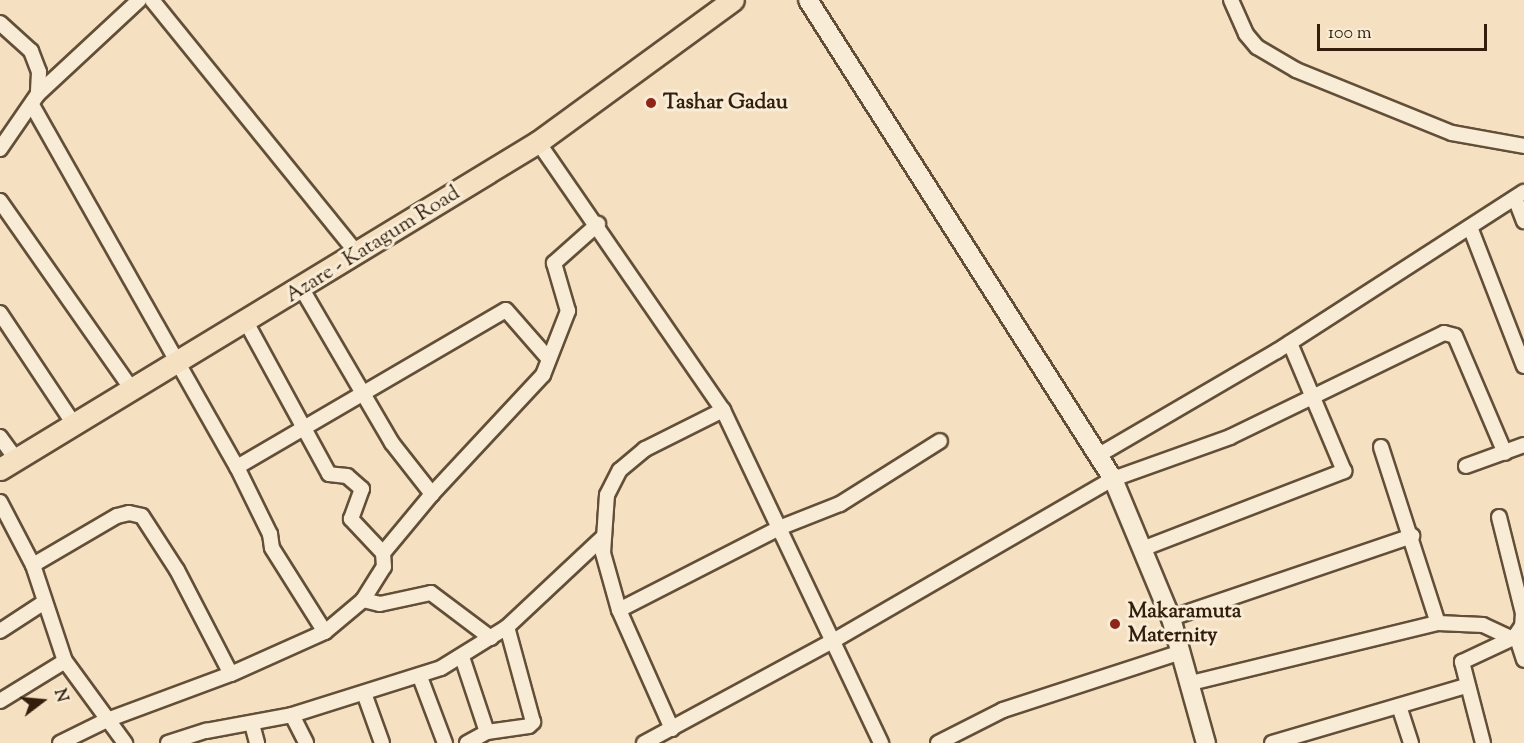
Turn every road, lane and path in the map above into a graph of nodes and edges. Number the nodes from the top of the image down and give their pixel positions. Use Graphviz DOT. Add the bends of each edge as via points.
graph roads {
  1 [pos="139,0"];
  2 [pos="152,0"];
  3 [pos="733,0"];
  4 [pos="808,0"];
  5 [pos="1231,0"];
  6 [pos="0,23"];
  7 [pos="39,72"];
  8 [pos="50,82"];
  9 [pos="35,99"];
  10 [pos="538,142"];
  11 [pos="1524,146"];
  12 [pos="0,149"];
  13 [pos="1520,195"];
  14 [pos="0,201"];
  15 [pos="1524,221"];
  16 [pos="598,224"];
  17 [pos="1470,227"];
  18 [pos="358,254"];
  19 [pos="302,289"];
  20 [pos="0,313"];
  21 [pos="245,321"];
  22 [pos="1290,343"];
  23 [pos="547,357"];
  24 [pos="177,360"];
  25 [pos="1524,366"];
  26 [pos="130,387"];
  27 [pos="363,393"];
  28 [pos="1312,398"];
  29 [pos="723,410"];
  30 [pos="73,423"];
  31 [pos="304,428"];
  32 [pos="0,437"];
  33 [pos="940,441"];
  34 [pos="1524,445"];
  35 [pos="1381,447"];
  36 [pos="1505,453"];
  37 [pos="1099,455"];
  38 [pos="8,464"];
  39 [pos="1466,466"];
  40 [pos="237,467"];
  41 [pos="1113,479"];
  42 [pos="432,494"];
  43 [pos="0,502"];
  44 [pos="1500,517"];
  45 [pos="779,528"];
  46 [pos="1412,536"];
  47 [pos="602,538"];
  48 [pos="1142,549"];
  49 [pos="383,553"];
  50 [pos="33,565"];
  51 [pos="363,600"];
  52 [pos="43,603"];
  53 [pos="619,610"];
  54 [pos="1171,618"];
  55 [pos="1438,623"];
  56 [pos="507,627"];
  57 [pos="0,631"];
  58 [pos="325,632"];
  59 [pos="1516,635"];
  60 [pos="491,638"];
  61 [pos="833,641"];
  62 [pos="1181,652"];
  63 [pos="462,657"];
  64 [pos="1524,660"];
  65 [pos="65,661"];
  66 [pos="231,674"];
  67 [pos="420,677"];
  68 [pos="1191,683"];
  69 [pos="1466,686"];
  70 [pos="364,693"];
  71 [pos="0,701"];
  72 [pos="1399,706"];
  73 [pos="292,715"];
  74 [pos="107,720"];
  75 [pos="252,724"];
  76 [pos="672,729"];
  77 [pos="487,732"];
  78 [pos="207,737"];
  79 [pos="660,739"];
  80 [pos="1282,742"];
  81 [pos="60,743"];
  82 [pos="125,743"];
  83 [pos="168,743"];
  84 [pos="257,743"];
  85 [pos="306,743"];
  86 [pos="382,743"];
  87 [pos="445,743"];
  88 [pos="467,743"];
  89 [pos="644,743"];
  90 [pos="881,743"];
  91 [pos="938,743"];
  92 [pos="1206,743"];
  93 [pos="1411,743"];
  94 [pos="1483,743"];
  1 -- 8 [label="street"];
  2 -- 18 [label="street"];
  3 -- 10 [label="main road, Azare - Katagum Road"];
  4 -- 37 [label="street"];
  5 -- 11 [label="street" via="1246,34 1257,47 1296,69 1452,133"];
  6 -- 7 [label="street" via="31,51"];
  7 -- 8 [label="street"];
  7 -- 9 [label="street"];
  8 -- 9 [label="street"];
  9 -- 12 [label="street"];
  9 -- 24 [label="street"];
  10 -- 16 [label="street"];
  10 -- 18 [label="main road, Azare - Katagum Road"];
  13 -- 15 [label="street"];
  13 -- 17 [label="street"];
  14 -- 26 [label="street"];
  16 -- 23 [label="street" via="554,262 568,311"];
  16 -- 29 [label="street"];
  17 -- 22 [label="street"];
  17 -- 25 [label="street"];
  18 -- 19 [label="main road, Azare - Katagum Road"];
  19 -- 21 [label="main road, Azare - Katagum Road"];
  19 -- 27 [label="street"];
  20 -- 30 [label="street"];
  21 -- 24 [label="main road, Azare - Katagum Road"];
  21 -- 31 [label="street"];
  22 -- 28 [label="street"];
  22 -- 37 [label="street"];
  23 -- 27 [label="street" via="506,310"];
  23 -- 42 [label="street" via="543,375"];
  24 -- 26 [label="main road, Azare - Katagum Road"];
  24 -- 40 [label="street"];
  26 -- 30 [label="main road, Azare - Katagum Road"];
  27 -- 31 [label="street"];
  27 -- 42 [label="street" via="392,443"];
  28 -- 36 [label="street" via="1450,333"];
  28 -- 41 [label="street" via="1230,437"];
  28 -- 48 [label="street" via="1344,471"];
  29 -- 45 [label="street"];
  29 -- 47 [label="street" via="645,449 620,470 607,495"];
  30 -- 38 [label="main road, Azare - Katagum Road"];
  31 -- 40 [label="street"];
  31 -- 49 [label="street" via="329,474 347,476 362,489 351,519"];
  32 -- 38 [label="street"];
  33 -- 45 [label="street" via="840,504"];
  34 -- 36 [label="street"];
  35 -- 46 [label="street"];
  36 -- 39 [label="street"];
  37 -- 41 [label="street"];
  40 -- 58 [label="street" via="270,534 272,548"];
  41 -- 48 [label="street"];
  41 -- 61 [label="street"];
  42 -- 49 [label="street"];
  43 -- 50 [label="street"];
  44 -- 59 [label="street" via="1523,613"];
  45 -- 53 [label="street"];
  45 -- 61 [label="street"];
  46 -- 54 [label="street"];
  46 -- 55 [label="street"];
  47 -- 53 [label="street"];
  47 -- 56 [label="street"];
  48 -- 54 [label="street"];
  49 -- 51 [label="street" via="384,567"];
  50 -- 52 [label="street"];
  50 -- 66 [label="street" via="117,516 142,516 177,570"];
  51 -- 58 [label="street"];
  51 -- 60 [label="street" via="380,604 431,593"];
  52 -- 57 [label="street"];
  52 -- 65 [label="street"];
  53 -- 76 [label="street"];
  54 -- 62 [label="street"];
  55 -- 59 [label="street" via="1483,625"];
  55 -- 68 [label="street"];
  56 -- 60 [label="street"];
  56 -- 77 [label="street" via="533,722"];
  58 -- 66 [label="street"];
  59 -- 64 [label="street"];
  59 -- 69 [label="street" via="1464,660"];
  60 -- 63 [label="street"];
  61 -- 76 [label="street"];
  61 -- 90 [label="street"];
  62 -- 68 [label="street"];
  62 -- 91 [label="street" via="1003,710"];
  63 -- 67 [label="street"];
  63 -- 77 [label="street"];
  65 -- 71 [label="street"];
  65 -- 74 [label="street"];
  66 -- 74 [label="street"];
  67 -- 70 [label="street"];
  67 -- 87 [label="street"];
  68 -- 92 [label="street"];
  69 -- 72 [label="street"];
  69 -- 94 [label="street"];
  70 -- 73 [label="street"];
  70 -- 86 [label="street"];
  72 -- 80 [label="street"];
  72 -- 93 [label="street"];
  73 -- 75 [label="street"];
  73 -- 85 [label="street"];
  74 -- 81 [label="street"];
  74 -- 82 [label="street"];
  75 -- 78 [label="street"];
  75 -- 84 [label="street"];
  76 -- 79 [label="street"];
  77 -- 88 [label="street"];
  78 -- 83 [label="street"];
  79 -- 89 [label="street"];
}
